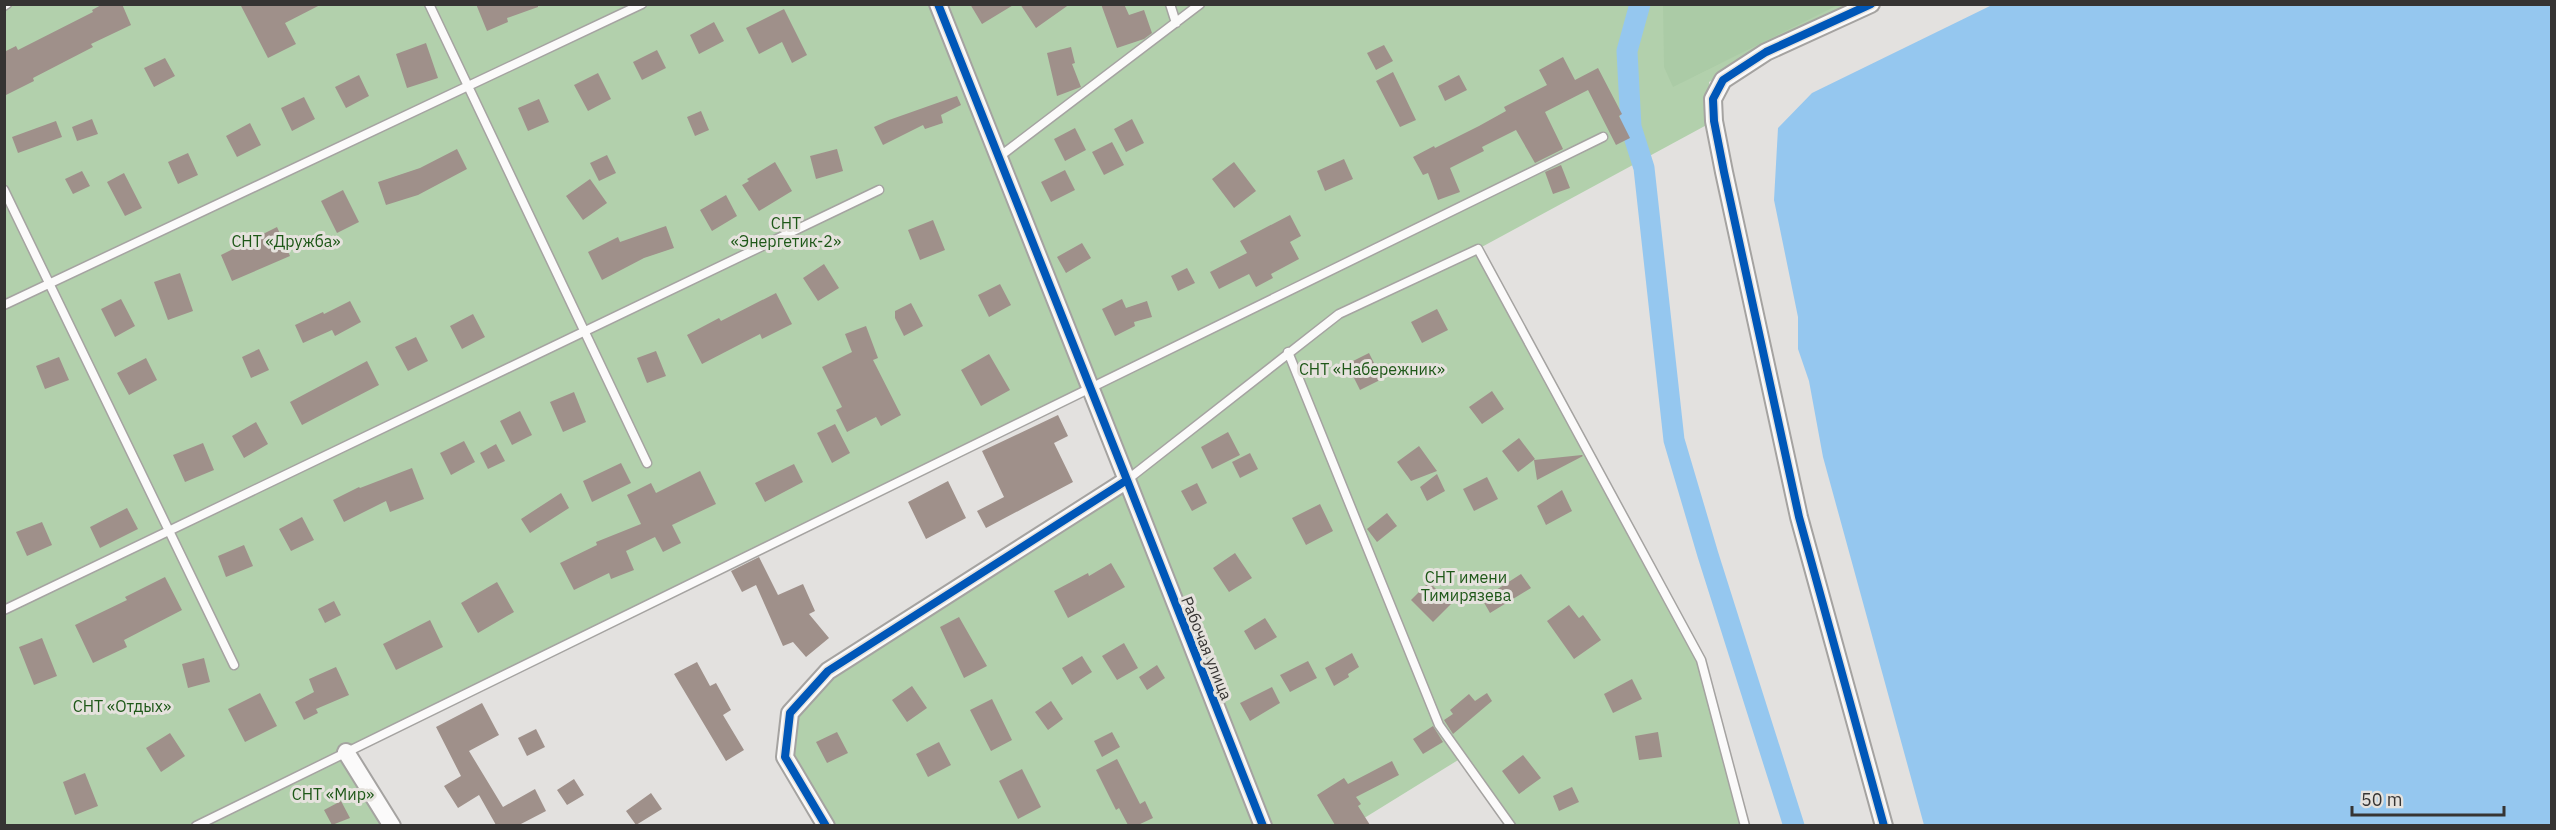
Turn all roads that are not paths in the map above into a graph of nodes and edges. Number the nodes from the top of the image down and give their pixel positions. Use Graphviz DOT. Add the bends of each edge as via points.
graph roads {
  1 [pos="429,4"];
  2 [pos="642,4"];
  3 [pos="938,4"];
  4 [pos="1170,4"];
  5 [pos="1200,4"];
  6 [pos="1872,4"];
  7 [pos="1176,22"];
  8 [pos="468,85"];
  9 [pos="1603,137"];
  10 [pos="999,157"];
  11 [pos="4,190"];
  12 [pos="879,190"];
  13 [pos="50,283"];
  14 [pos="4,305"];
  15 [pos="584,332"];
  16 [pos="1288,352"];
  17 [pos="1090,388"];
  18 [pos="646,463"];
  19 [pos="1126,480"];
  20 [pos="169,531"];
  21 [pos="4,610"];
  22 [pos="234,664"];
  23 [pos="346,752"];
  24 [pos="196,825"];
  25 [pos="392,825"];
  26 [pos="826,825"];
  27 [pos="1263,825"];
  28 [pos="1511,825"];
  29 [pos="1745,825"];
  30 [pos="1884,825"];
  1 -- 8 [label="lane"];
  2 -- 8 [label="lane"];
  3 -- 10 [label="street, Рабочая улица"];
  4 -- 7 [label="lane"];
  5 -- 7 [label="lane"];
  6 -- 30 [label="street" via="1766,52 1723,80 1713,99 1724,172 1799,517"];
  7 -- 10 [label="lane"];
  8 -- 13 [label="lane"];
  8 -- 15 [label="lane"];
  9 -- 17 [label="lane"];
  10 -- 17 [label="street, Рабочая улица"];
  11 -- 13 [label="lane"];
  12 -- 15 [label="lane"];
  13 -- 14 [label="lane"];
  13 -- 20 [label="lane"];
  15 -- 18 [label="lane"];
  15 -- 20 [label="lane"];
  16 -- 19 [label="lane"];
  16 -- 28 [label="lane" via="1439,725"];
  16 -- 29 [label="lane" via="1340,314 1478,249 1701,660"];
  17 -- 19 [label="street, Рабочая улица"];
  17 -- 23 [label="lane"];
  19 -- 26 [label="street" via="828,671 790,713 785,757"];
  19 -- 27 [label="street, Рабочая улица"];
  20 -- 21 [label="lane"];
  20 -- 22 [label="lane"];
  23 -- 24 [label="lane"];
  23 -- 25 [label="street"];
}
